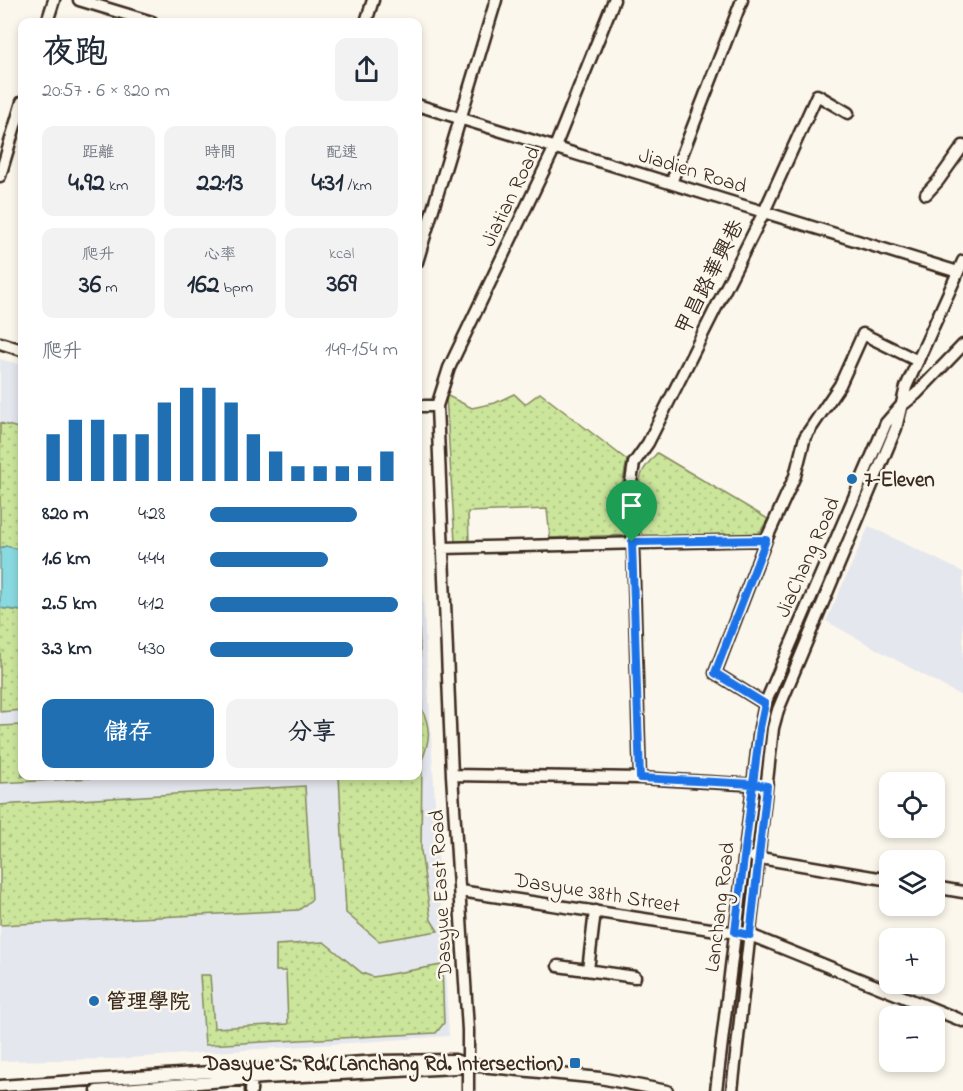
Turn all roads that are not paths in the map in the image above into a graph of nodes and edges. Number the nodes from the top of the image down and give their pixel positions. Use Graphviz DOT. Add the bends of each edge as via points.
graph roads {
  1 [pos="54,0"];
  2 [pos="79,0"];
  3 [pos="373,0"];
  4 [pos="496,0"];
  5 [pos="614,0"];
  6 [pos="742,0"];
  7 [pos="48,18"];
  8 [pos="139,18"];
  9 [pos="367,18"];
  10 [pos="422,107"];
  11 [pos="848,113"];
  12 [pos="18,115"];
  13 [pos="460,118"];
  14 [pos="963,146"];
  15 [pos="555,147"];
  16 [pos="0,176"];
  17 [pos="671,183"];
  18 [pos="926,194"];
  19 [pos="764,212"];
  20 [pos="422,245"];
  21 [pos="963,261"];
  22 [pos="958,272"];
  23 [pos="0,343"];
  24 [pos="963,345"];
  25 [pos="18,349"];
  26 [pos="918,361"];
  27 [pos="422,406"];
  28 [pos="437,406"];
  29 [pos="900,407"];
  30 [pos="766,540"];
  31 [pos="632,542"];
  32 [pos="442,548"];
  33 [pos="765,704"];
  34 [pos="760,728"];
  35 [pos="452,775"];
  36 [pos="640,778"];
  37 [pos="753,784"];
  38 [pos="767,786"];
  39 [pos="745,856"];
  40 [pos="759,858"];
  41 [pos="879,878"];
  42 [pos="945,889"];
  43 [pos="460,891"];
  44 [pos="963,892"];
  45 [pos="596,911"];
  46 [pos="735,932"];
  47 [pos="750,935"];
  48 [pos="558,966"];
  49 [pos="588,970"];
  50 [pos="635,977"];
  51 [pos="963,1021"];
  52 [pos="469,1065"];
  53 [pos="252,1074"];
  54 [pos="0,1086"];
  55 [pos="49,1087"];
  56 [pos="97,1091"];
  57 [pos="251,1091"];
  58 [pos="468,1091"];
  59 [pos="667,1091"];
  60 [pos="716,1091"];
  61 [pos="732,1091"];
  1 -- 7 [label="street"];
  2 -- 8 [label="street"];
  3 -- 9 [label="street"];
  4 -- 13 [label="street"];
  5 -- 15 [label="street, Jiatian Road"];
  6 -- 17 [label="street"];
  10 -- 13 [label="street, Jiadien Road"];
  11 -- 19 [label="street, 甲昌路華興巷" via="817,95"];
  12 -- 16 [label="street"];
  13 -- 15 [label="street, Jiadien Road"];
  13 -- 20 [label="street"];
  14 -- 18 [label="street"];
  15 -- 17 [label="street, Jiadien Road"];
  15 -- 28 [label="street, Jiatian Road" via="449,368"];
  17 -- 19 [label="street, Jiadien Road"];
  19 -- 22 [label="street, Jiadien Road"];
  19 -- 31 [label="street, 甲昌路華興巷" via="648,443 634,463"];
  21 -- 22 [label="street"];
  22 -- 26 [label="street"];
  23 -- 25 [label="street"];
  24 -- 29 [label="street"];
  26 -- 29 [label="street"];
  26 -- 30 [label="street" via="862,334 840,385 805,437 795,476"];
  27 -- 28 [label="street"];
  28 -- 32 [label="street, Dasyue East Road"];
  29 -- 33 [label="street, JiaChang Road" via="886,423"];
  29 -- 38 [label="street, Lanchang Road" via="896,428 787,687 774,728"];
  30 -- 31 [label="street"];
  30 -- 33 [label="street" via="715,673"];
  31 -- 32 [label="street"];
  31 -- 36 [label="street, 甲昌路華興巷"];
  32 -- 35 [label="street, Dasyue East Road"];
  33 -- 34 [label="street, JiaChang Road"];
  34 -- 37 [label="street, Lanchang Road"];
  35 -- 36 [label="street"];
  35 -- 43 [label="street, Dasyue East Road"];
  36 -- 37 [label="street"];
  37 -- 38 [label="street"];
  37 -- 39 [label="street, Lanchang Road"];
  38 -- 40 [label="street, Lanchang Road"];
  39 -- 40 [label="street"];
  39 -- 46 [label="street, Lanchang Road"];
  40 -- 41 [label="street"];
  40 -- 47 [label="street, Lanchang Road"];
  42 -- 44 [label="street"];
  43 -- 45 [label="street, Dasyue 38th Street"];
  43 -- 52 [label="street, Dasyue East Road"];
  45 -- 46 [label="street, Dasyue 38th Street"];
  45 -- 49 [label="street"];
  46 -- 47 [label="street, Dasyue 38th Street"];
  46 -- 60 [label="street, Lanchang Road"];
  47 -- 51 [label="street, Dasyue 38th Street"];
  47 -- 61 [label="street, Lanchang Road"];
  48 -- 49 [label="street"];
  49 -- 50 [label="street"];
  52 -- 53 [label="street" via="455,1060 399,1061"];
  52 -- 58 [label="street, Dasyue East Road"];
  52 -- 59 [label="street" via="600,1078"];
  53 -- 55 [label="street"];
  53 -- 56 [label="street"];
  53 -- 57 [label="street"];
  54 -- 55 [label="street"];
}
